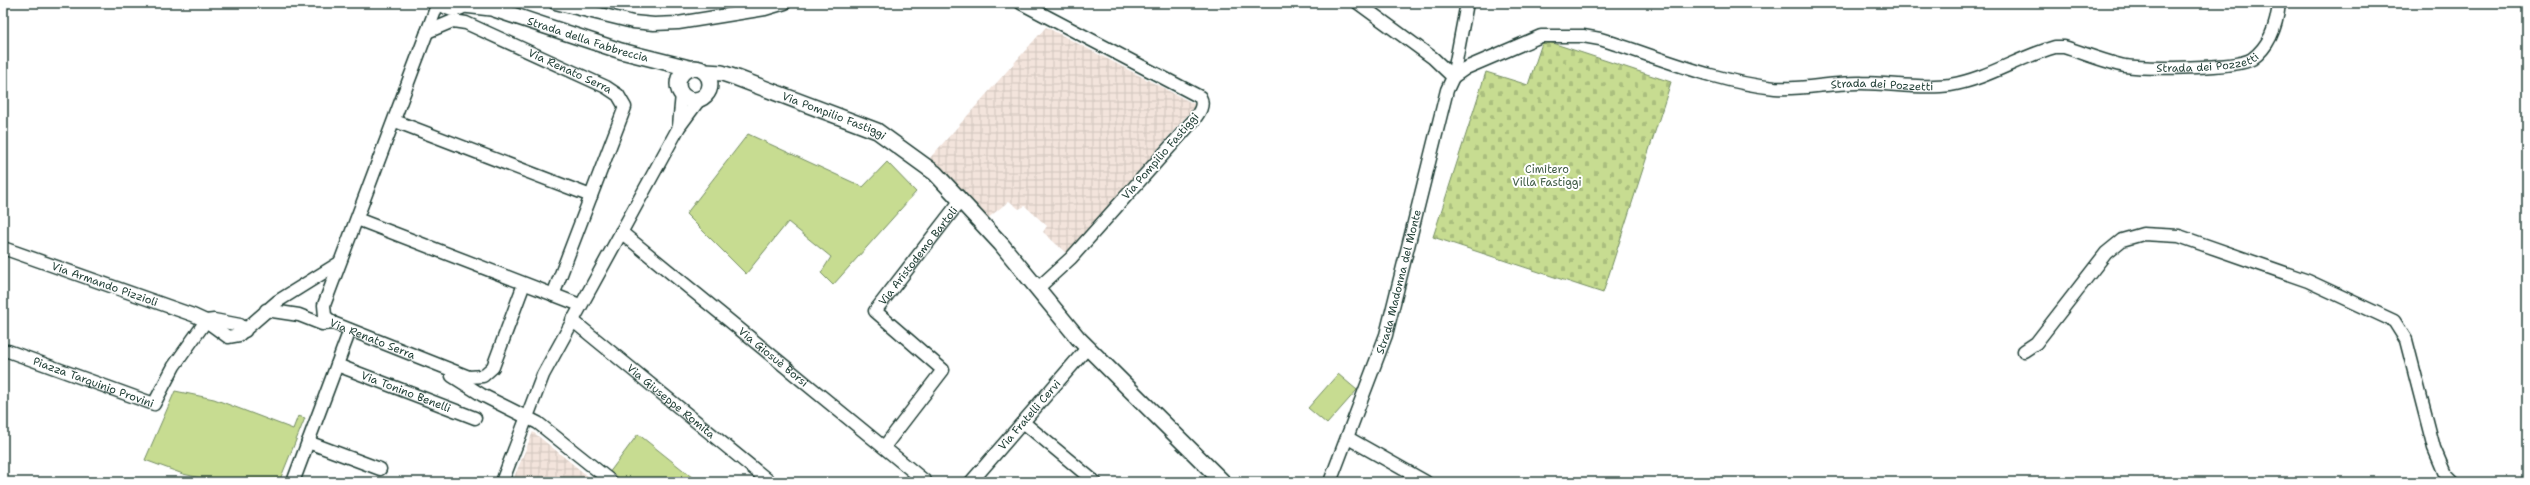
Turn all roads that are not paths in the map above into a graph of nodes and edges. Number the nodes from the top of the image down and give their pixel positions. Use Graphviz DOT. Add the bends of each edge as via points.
graph roads {
  1 [pos="438,3"];
  2 [pos="442,3"];
  3 [pos="555,3"];
  4 [pos="785,3"];
  5 [pos="1021,3"];
  6 [pos="1358,3"];
  7 [pos="1467,3"];
  8 [pos="2279,3"];
  9 [pos="465,4"];
  10 [pos="487,5"];
  11 [pos="427,32"];
  12 [pos="706,72"];
  13 [pos="684,73"];
  14 [pos="1454,77"];
  15 [pos="737,78"];
  16 [pos="682,94"];
  17 [pos="704,95"];
  18 [pos="395,121"];
  19 [pos="679,127"];
  20 [pos="591,196"];
  21 [pos="961,200"];
  22 [pos="357,219"];
  23 [pos="621,232"];
  24 [pos="3,248"];
  25 [pos="339,263"];
  26 [pos="524,284"];
  27 [pos="1037,289"];
  28 [pos="553,295"];
  29 [pos="580,305"];
  30 [pos="266,310"];
  31 [pos="572,320"];
  32 [pos="206,321"];
  33 [pos="332,323"];
  34 [pos="350,330"];
  35 [pos="1088,347"];
  36 [pos="8,351"];
  37 [pos="2024,351"];
  38 [pos="429,361"];
  39 [pos="337,365"];
  40 [pos="526,417"];
  41 [pos="475,418"];
  42 [pos="1024,422"];
  43 [pos="1348,438"];
  44 [pos="308,442"];
  45 [pos="884,447"];
  46 [pos="380,469"];
  47 [pos="1090,480"];
  48 [pos="293,482"];
  49 [pos="502,482"];
  50 [pos="612,482"];
  51 [pos="770,482"];
  52 [pos="926,482"];
  53 [pos="971,482"];
  54 [pos="1222,482"];
  55 [pos="1330,482"];
  56 [pos="1426,482"];
  57 [pos="2453,482"];
  1 -- 11 [label="street, Via Renato Serra"];
  2 -- 9 [label="street, Strada della Fabbreccia" via="450,8"];
  3 -- 4 [label="street" via="633,22 654,24 678,23 765,9"];
  5 -- 27 [label="street, Via Pompilio Fastiggi" via="1200,97 1202,101 1193,121 1071,258"];
  6 -- 14 [label="street"];
  7 -- 14 [label="street, Strada Madonna del Monte"];
  8 -- 14 [label="street, Strada dei Pozzetti" via="2271,36 2263,50 2251,60 2236,64 2148,68 2124,65 2064,47 2055,47 1969,80 1950,84 1933,86 1861,83 1776,88 1720,76 1600,39 1583,36 1542,36 1466,68"];
  9 -- 10 [label="street, Strada della Fabbreccia"];
  10 -- 13 [label="street, Strada della Fabbreccia" via="621,51 663,62"];
  11 -- 18 [label="street, Via Renato Serra"];
  11 -- 20 [label="street, Via Renato Serra" via="453,21 466,23 606,87 618,95 625,107"];
  12 -- 13 [label="street" via="698,68"];
  12 -- 15 [label="street, Via Pompilio Fastiggi" via="722,73"];
  12 -- 17 [label="street" via="710,81"];
  13 -- 16 [label="street" via="679,89"];
  14 -- 43 [label="street, Strada Madonna del Monte" via="1447,90 1386,335"];
  15 -- 17 [label="street"];
  15 -- 21 [label="street, Via Pompilio Fastiggi" via="877,130 935,173"];
  16 -- 17 [label="street" via="690,100"];
  16 -- 19 [label="street"];
  17 -- 19 [label="street"];
  18 -- 20 [label="street"];
  18 -- 22 [label="street, Via Renato Serra"];
  19 -- 23 [label="street"];
  20 -- 28 [label="street, Via Renato Serra"];
  21 -- 27 [label="street, Via Pompilio Fastiggi"];
  21 -- 45 [label="street, Via Aristodemo Bartoli" via="875,311 943,370"];
  22 -- 25 [label="street, Via Renato Serra"];
  22 -- 26 [label="street"];
  23 -- 29 [label="street"];
  23 -- 45 [label="street, Via Giosuè Borsi"];
  24 -- 32 [label="street, Via Armando Pizzioli"];
  25 -- 30 [label="street, Via Armando Pizzioli"];
  25 -- 33 [label="street, Via Renato Serra" via="324,305 326,316"];
  26 -- 28 [label="street"];
  26 -- 38 [label="street, Via Renato Serra" via="493,367 483,376 469,377"];
  27 -- 35 [label="street, Via Pompilio Fastiggi"];
  28 -- 29 [label="street"];
  29 -- 31 [label="street"];
  30 -- 32 [label="street, Via Armando Pizzioli" via="245,331 235,337 228,337"];
  30 -- 33 [label="street" via="299,315 322,324"];
  31 -- 40 [label="street" via="543,375"];
  31 -- 51 [label="street, Via Giuseppe Romita"];
  32 -- 36 [label="street, Piazza Tarquinio Provini" via="174,366 154,404"];
  33 -- 34 [label="street, Via Renato Serra"];
  34 -- 38 [label="street, Via Renato Serra"];
  34 -- 39 [label="street"];
  35 -- 42 [label="street, Via Fratelli Cervi"];
  35 -- 54 [label="street, Via Pompilio Fastiggi"];
  37 -- 57 [label="street" via="2036,343 2106,253 2122,240 2143,234 2179,236 2308,281 2394,321 2406,340 2434,448 2444,474"];
  38 -- 40 [label="street, Via Renato Serra" via="482,395"];
  39 -- 41 [label="street, Via Tonino Benelli"];
  39 -- 44 [label="street"];
  40 -- 49 [label="street"];
  40 -- 50 [label="street, Via Renato Serra" via="538,423"];
  42 -- 47 [label="street"];
  42 -- 53 [label="street, Via Fratelli Cervi"];
  43 -- 55 [label="street, Strada Madonna del Monte"];
  43 -- 56 [label="street"];
  44 -- 46 [label="street"];
  44 -- 48 [label="street"];
  45 -- 52 [label="street, Via Giosuè Borsi"];
}
